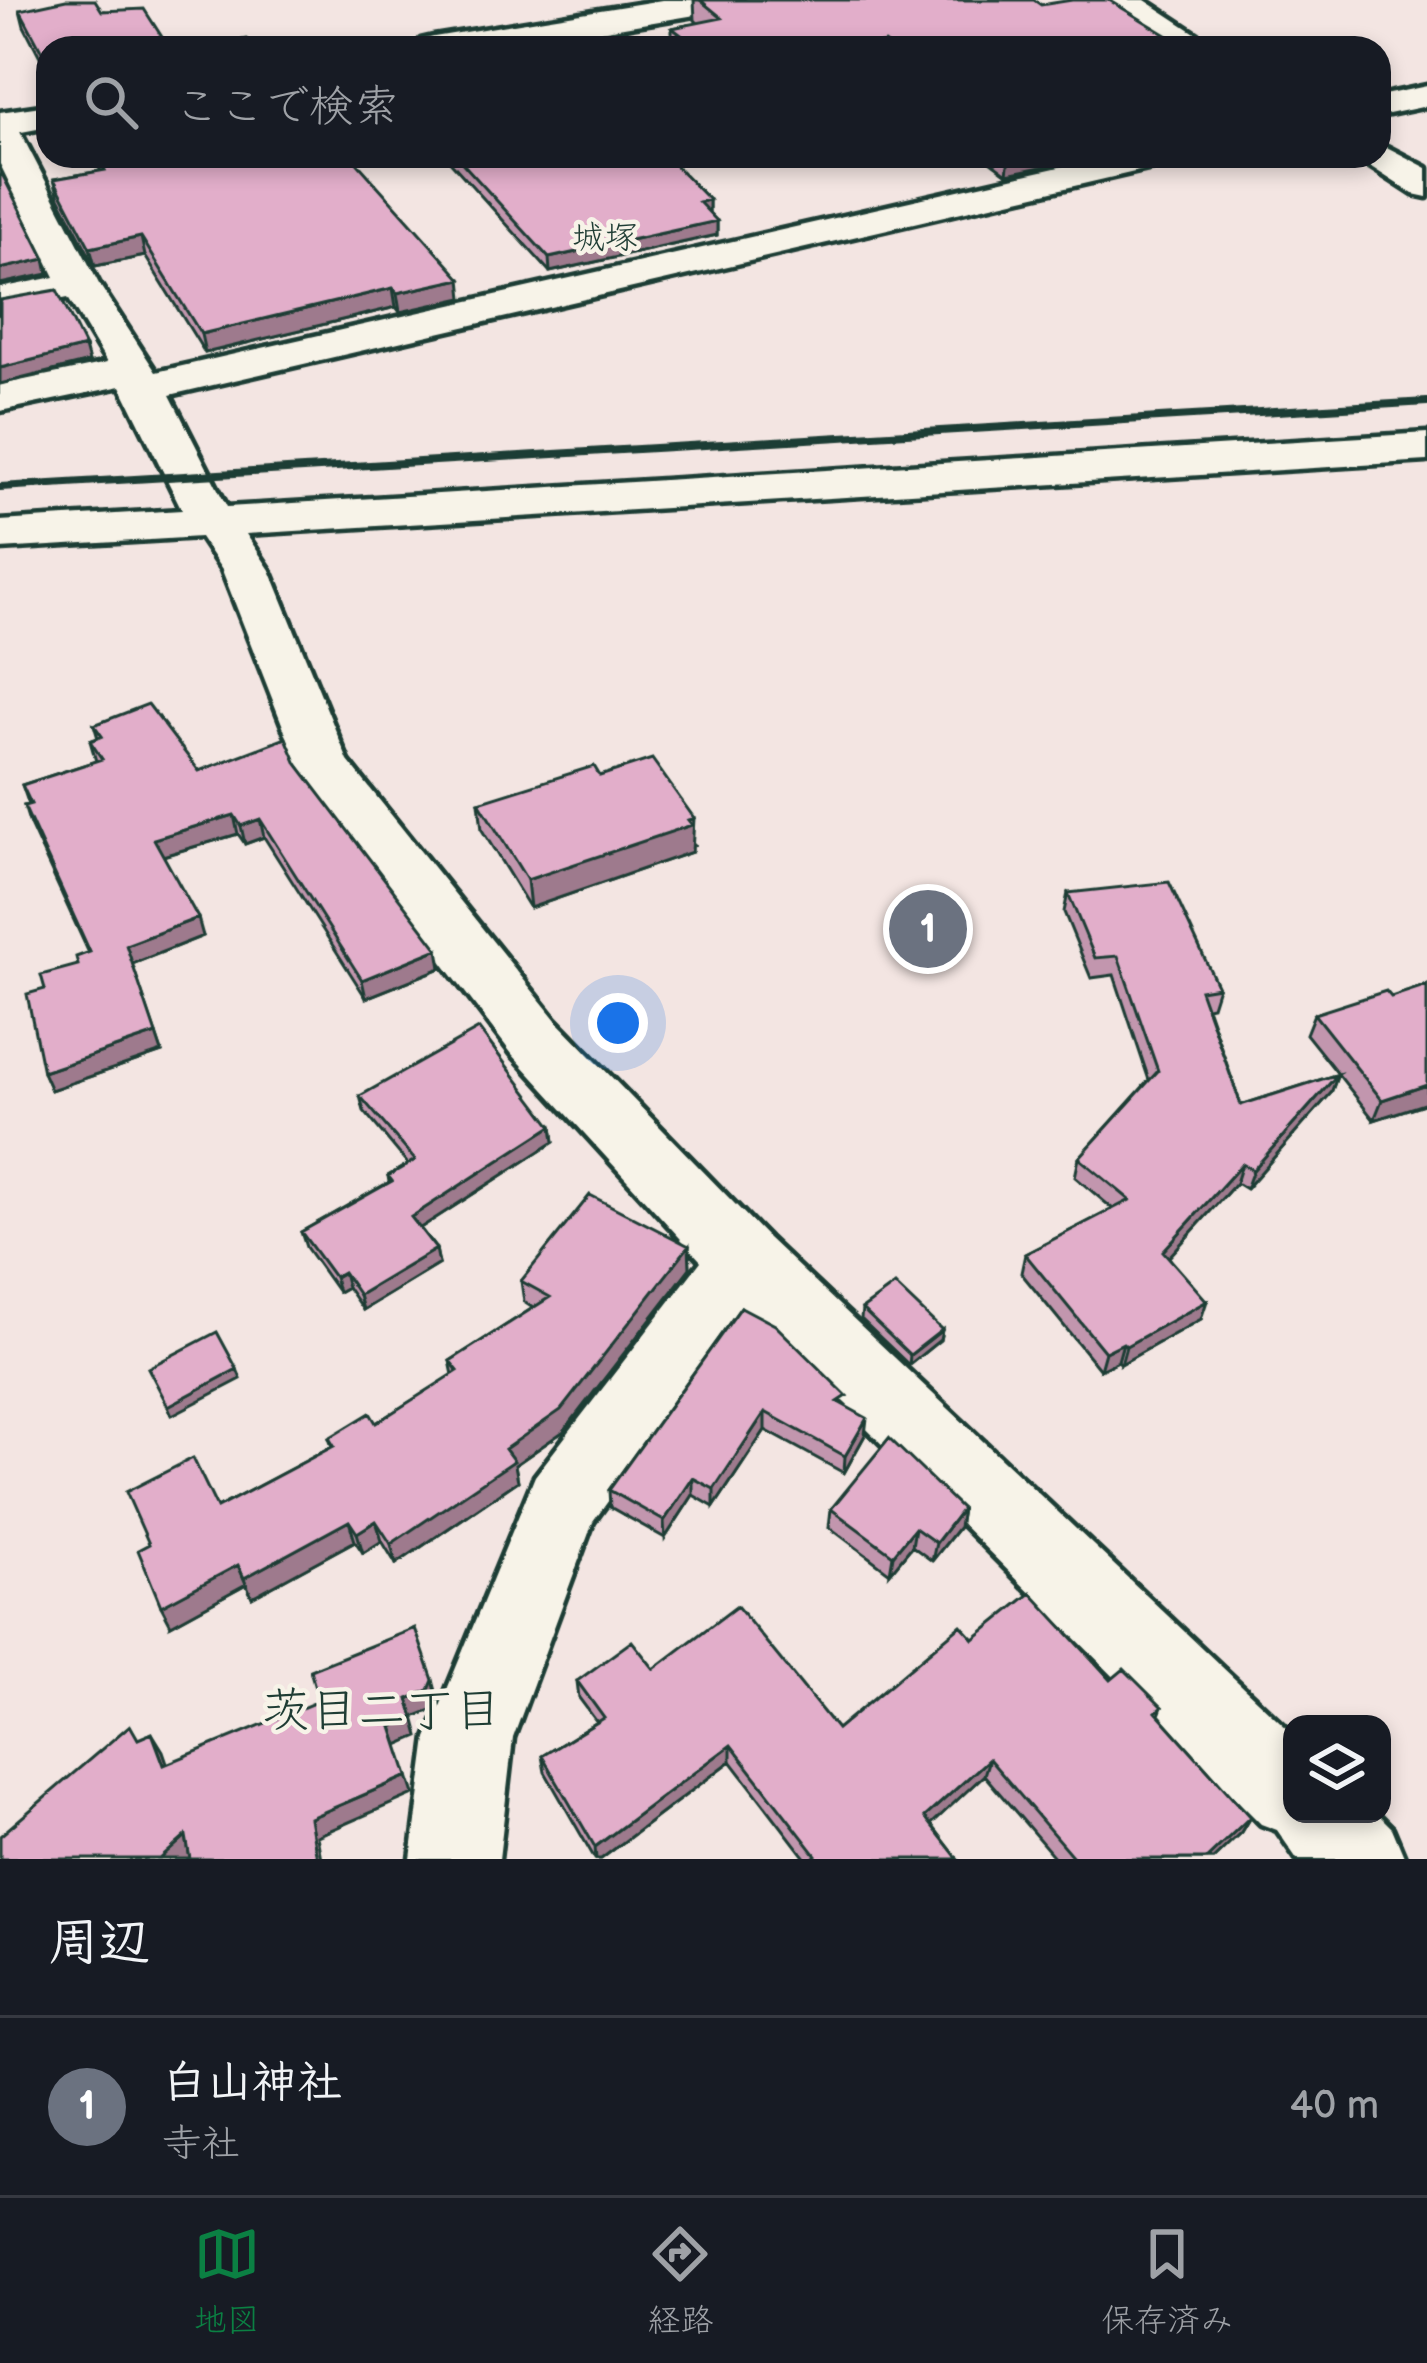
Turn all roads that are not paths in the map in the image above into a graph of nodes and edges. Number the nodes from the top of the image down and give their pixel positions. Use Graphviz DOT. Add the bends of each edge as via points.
graph roads {
  1 [pos="725,0"];
  2 [pos="1121,0"];
  3 [pos="507,36"];
  4 [pos="1180,36"];
  5 [pos="1427,96"];
  6 [pos="1391,104"];
  7 [pos="36,118"];
  8 [pos="0,126"];
  9 [pos="1391,162"];
  10 [pos="1101,168"];
  11 [pos="1427,185"];
  12 [pos="79,284"];
  13 [pos="0,300"];
  14 [pos="140,379"];
  15 [pos="0,398"];
  16 [pos="1427,447"];
  17 [pos="217,520"];
  18 [pos="0,535"];
  19 [pos="743,1258"];
  20 [pos="1283,1784"];
  21 [pos="1323,1823"];
  22 [pos="455,1859"];
  23 [pos="1361,1859"];
  1 -- 3 [label="street"];
  2 -- 4 [label="street"];
  5 -- 6 [label="street"];
  7 -- 8 [label="street"];
  8 -- 12 [label="street"];
  9 -- 11 [label="street"];
  10 -- 14 [label="street"];
  12 -- 13 [label="street"];
  12 -- 14 [label="street"];
  14 -- 15 [label="street"];
  14 -- 17 [label="street" via="196,496"];
  16 -- 17 [label="street"];
  17 -- 18 [label="street"];
  17 -- 19 [label="street" via="246,570 323,767 533,1037"];
  19 -- 20 [label="street"];
  19 -- 22 [label="street" via="562,1502 470,1738"];
  21 -- 23 [label="street"];
}
